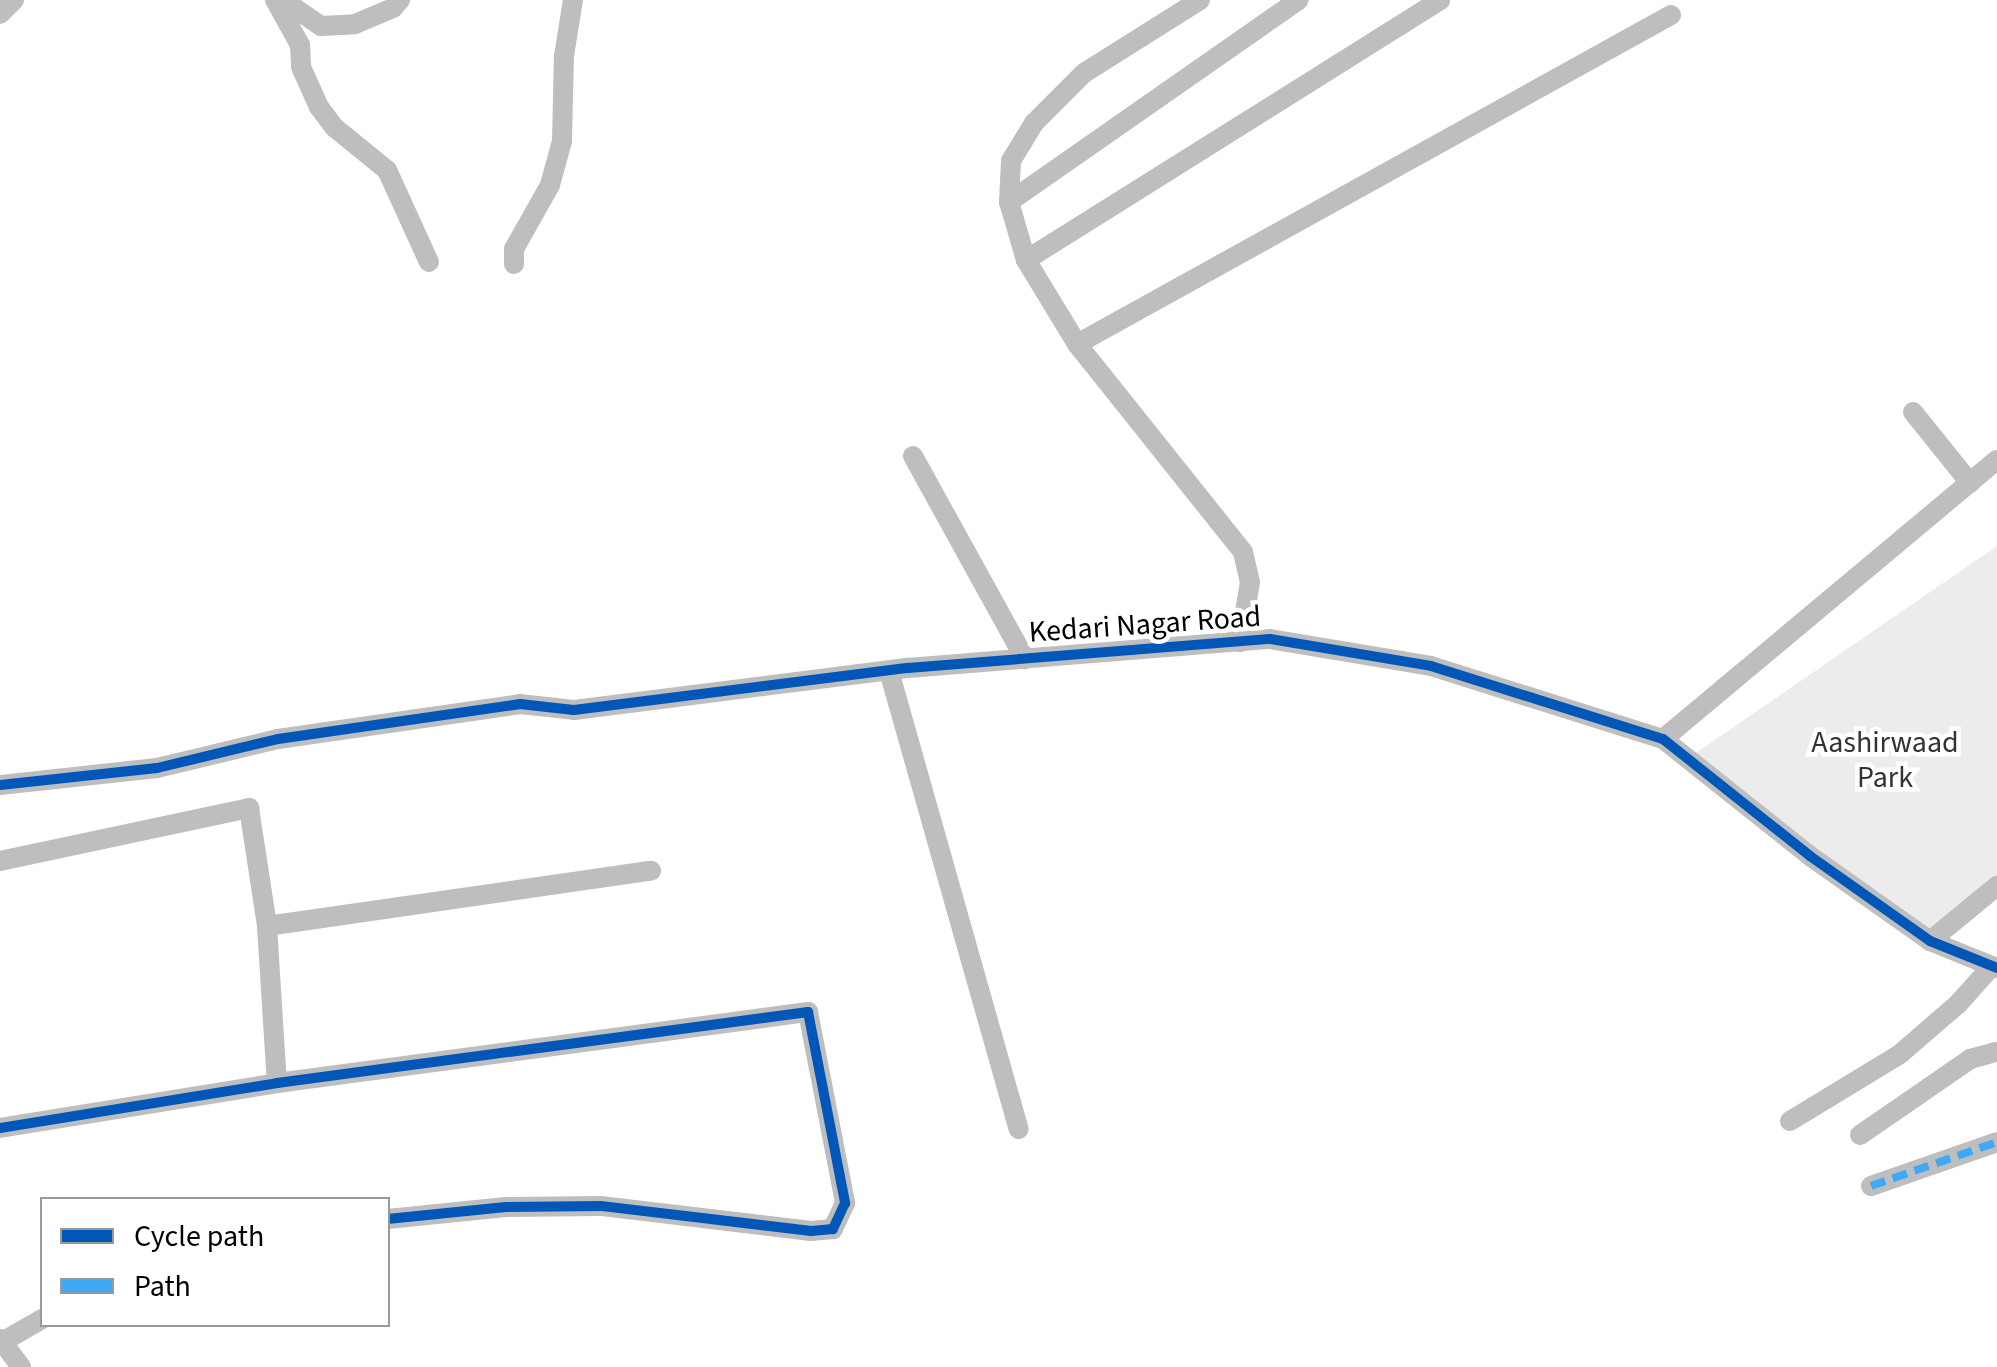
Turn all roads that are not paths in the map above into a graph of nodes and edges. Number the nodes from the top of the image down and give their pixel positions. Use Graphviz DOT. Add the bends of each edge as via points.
graph roads {
  1 [pos="274,0"];
  2 [pos="283,0"];
  3 [pos="400,0"];
  4 [pos="573,0"];
  5 [pos="1200,0"];
  6 [pos="1300,0"];
  7 [pos="1440,0"];
  8 [pos="1671,15"];
  9 [pos="1009,202"];
  10 [pos="1026,260"];
  11 [pos="429,262"];
  12 [pos="514,264"];
  13 [pos="1078,344"];
  14 [pos="1912,412"];
  15 [pos="913,456"];
  16 [pos="1997,460"];
  17 [pos="1970,483"];
  18 [pos="1240,642"];
  19 [pos="1025,659"];
  20 [pos="889,670"];
  21 [pos="1663,739"];
  22 [pos="0,785"];
  23 [pos="0,860"];
  24 [pos="650,870"];
  25 [pos="1997,886"];
  26 [pos="266,926"];
  27 [pos="1930,941"];
  28 [pos="1994,966"];
  29 [pos="1997,1052"];
  30 [pos="277,1083"];
  31 [pos="1790,1121"];
  32 [pos="0,1128"];
  33 [pos="1019,1129"];
  34 [pos="1860,1135"];
  35 [pos="1997,1142"];
  36 [pos="1871,1186"];
  37 [pos="390,1219"];
  38 [pos="40,1320"];
  39 [pos="1,1341"];
  40 [pos="21,1367"];
  1 -- 11 [label="street" via="300,45 301,67 319,107 387,170"];
  2 -- 3 [label="street" via="321,26 355,24"];
  4 -- 12 [label="street" via="560,151 550,185 514,249"];
  5 -- 9 [label="street" via="1084,74 1034,123 1012,161"];
  6 -- 9 [label="street"];
  7 -- 10 [label="street"];
  8 -- 13 [label="street"];
  9 -- 10 [label="street"];
  10 -- 13 [label="street"];
  13 -- 18 [label="street" via="1243,552 1250,582"];
  14 -- 17 [label="street"];
  15 -- 19 [label="street"];
  16 -- 17 [label="street"];
  17 -- 21 [label="street"];
  18 -- 19 [label="street, Kedari Nagar Road"];
  18 -- 21 [label="street, Kedari Nagar Road" via="1270,640 1431,666"];
  19 -- 20 [label="street, Kedari Nagar Road"];
  20 -- 22 [label="street, Kedari Nagar Road" via="574,710 520,704 278,739 157,768"];
  20 -- 33 [label="street"];
  21 -- 27 [label="street, Kedari Nagar Road"];
  23 -- 26 [label="street" via="249,808"];
  24 -- 26 [label="street"];
  25 -- 27 [label="street"];
  26 -- 30 [label="street"];
  27 -- 28 [label="street, Kedari Nagar Road"];
  28 -- 31 [label="street" via="1900,1054"];
  29 -- 34 [label="street" via="1970,1059"];
  30 -- 32 [label="street"];
  30 -- 37 [label="street" via="808,1012 845,1203 832,1229 600,1206"];
  35 -- 36 [label="street"];
  38 -- 39 [label="street"];
  39 -- 40 [label="street"];
}
